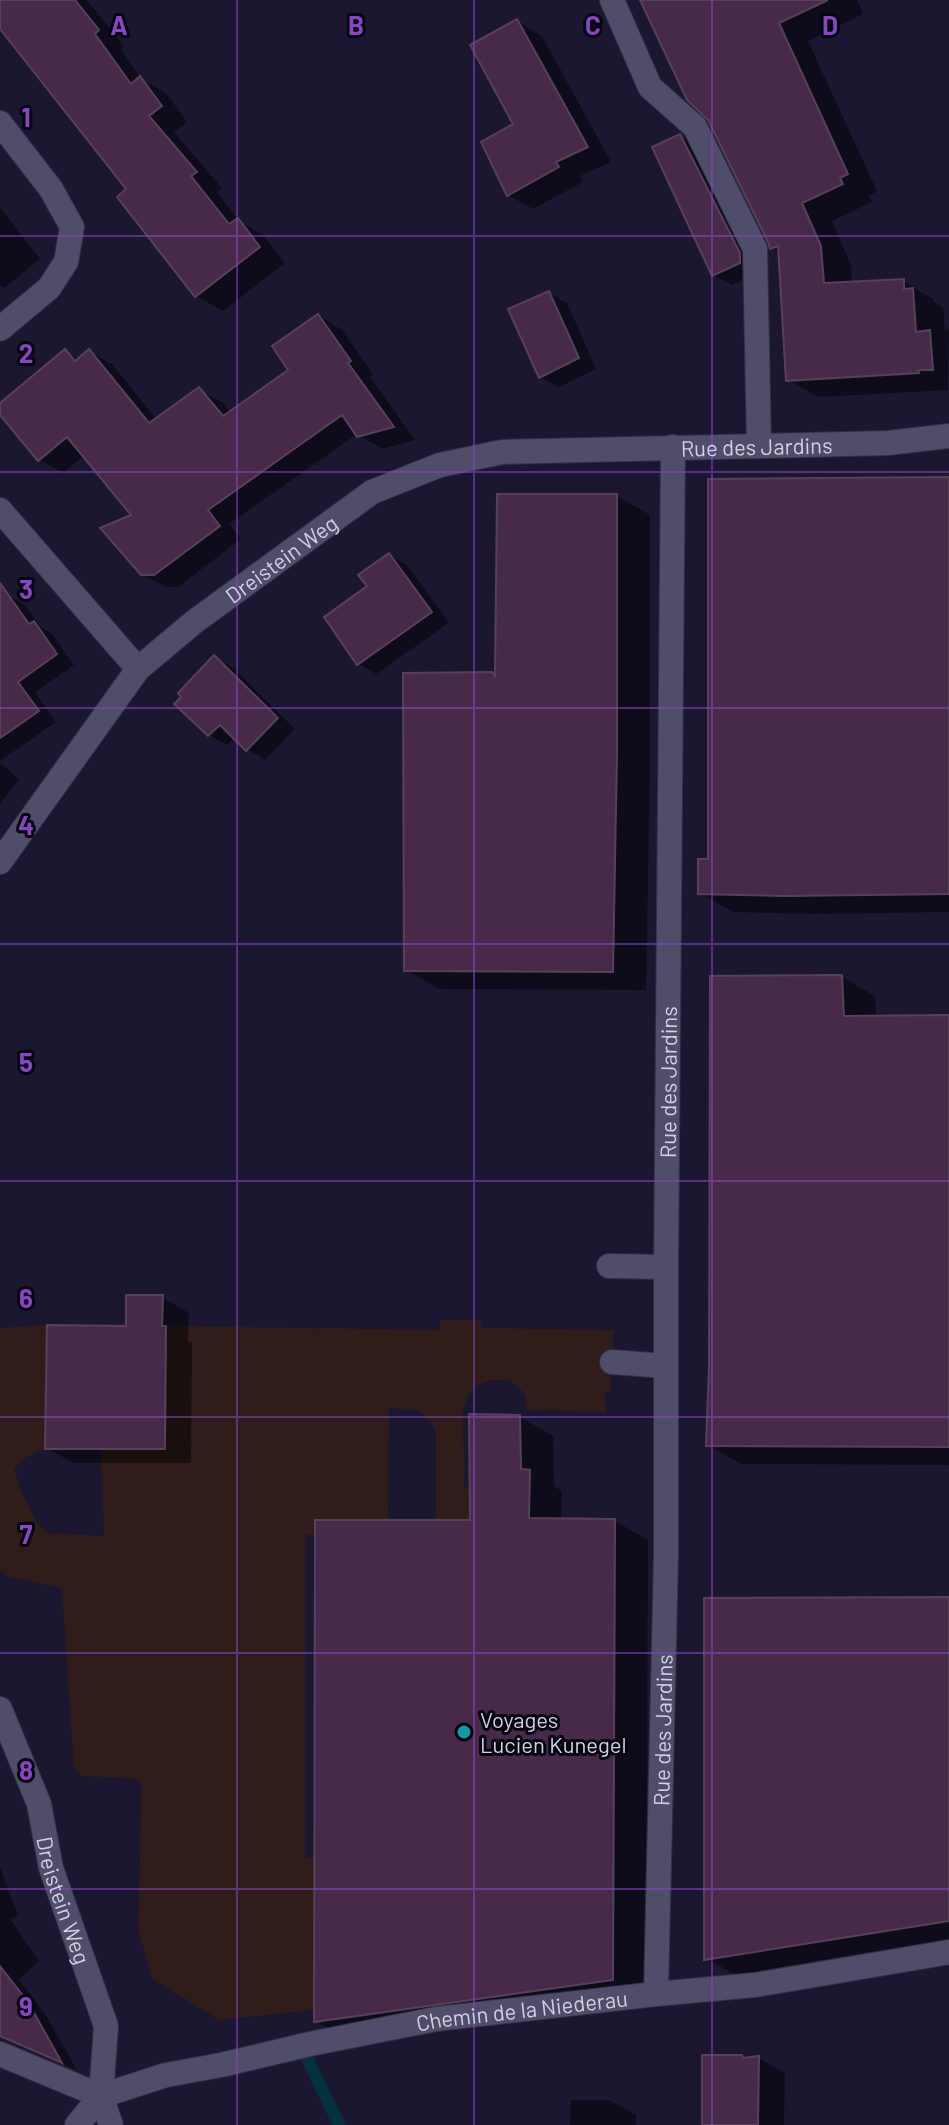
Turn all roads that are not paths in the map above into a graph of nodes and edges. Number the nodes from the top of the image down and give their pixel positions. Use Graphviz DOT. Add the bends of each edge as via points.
graph roads {
  1 [pos="612,0"];
  2 [pos="0,123"];
  3 [pos="0,329"];
  4 [pos="949,436"];
  5 [pos="759,445"];
  6 [pos="673,447"];
  7 [pos="0,510"];
  8 [pos="138,669"];
  9 [pos="0,862"];
  10 [pos="609,1266"];
  11 [pos="666,1267"];
  12 [pos="612,1362"];
  13 [pos="666,1366"];
  14 [pos="0,1709"];
  15 [pos="949,1952"];
  16 [pos="656,1994"];
  17 [pos="0,2054"];
  18 [pos="101,2096"];
  19 [pos="77,2125"];
  20 [pos="111,2125"];
  1 -- 5 [label="street" via="650,87 695,127 755,249"];
  2 -- 3 [label="street" via="51,189 72,227 66,262 49,288"];
  4 -- 5 [label="street, Rue des Jardins" via="888,443"];
  5 -- 6 [label="street, Rue des Jardins"];
  6 -- 8 [label="street, Dreistein Weg" via="502,452 440,465 372,492"];
  6 -- 11 [label="street, Rue des Jardins"];
  7 -- 8 [label="street"];
  8 -- 9 [label="street, Dreistein Weg"];
  10 -- 11 [label="street"];
  11 -- 13 [label="street, Rue des Jardins"];
  12 -- 13 [label="street"];
  13 -- 16 [label="street, Rue des Jardins"];
  14 -- 18 [label="street, Dreistein Weg" via="39,1804 51,1868 106,2026"];
  15 -- 16 [label="street, Chemin de la Niederau" via="755,1985"];
  16 -- 18 [label="street, Chemin de la Niederau" via="436,2019 166,2075"];
  17 -- 18 [label="street"];
  18 -- 19 [label="street"];
  18 -- 20 [label="street"];
}
